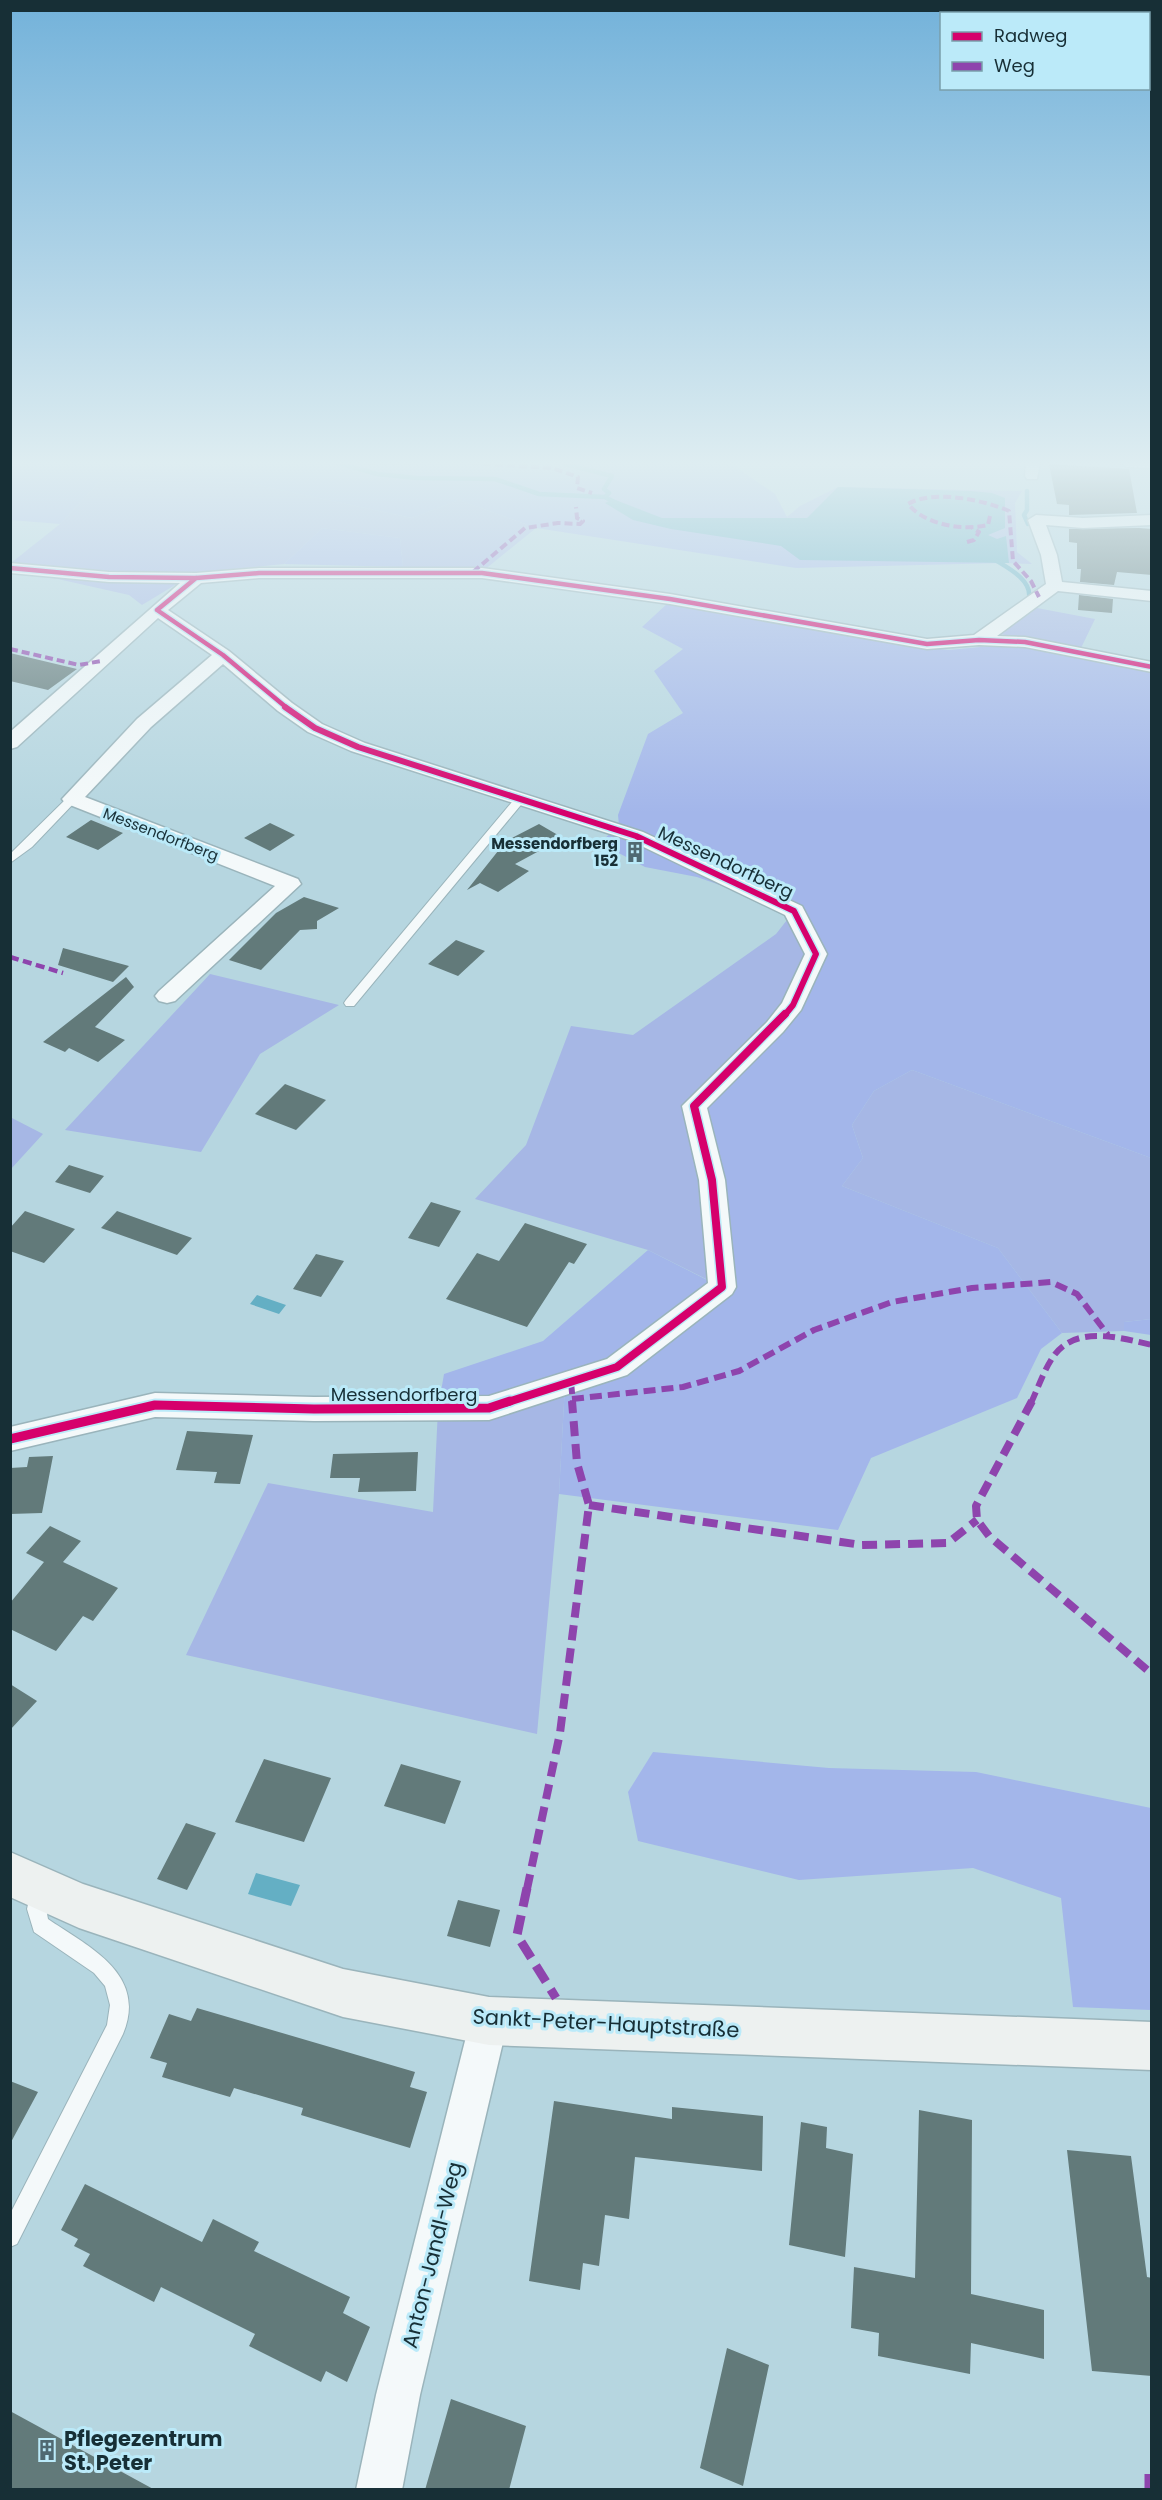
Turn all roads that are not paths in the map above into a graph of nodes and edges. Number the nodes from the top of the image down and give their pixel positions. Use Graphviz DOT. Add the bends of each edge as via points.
graph roads {
  1 [pos="194,580"];
  2 [pos="531,580"];
  3 [pos="1054,580"];
  4 [pos="1055,586"];
  5 [pos="1152,596"];
  6 [pos="157,610"];
  7 [pos="979,640"];
  8 [pos="223,655"];
  9 [pos="1152,667"];
  10 [pos="10,743"];
  11 [pos="521,798"];
  12 [pos="72,799"];
  13 [pos="10,860"];
  14 [pos="167,996"];
  15 [pos="350,1004"];
  16 [pos="10,1440"];
  17 [pos="26,1881"];
  18 [pos="489,2021"];
  19 [pos="1152,2046"];
  20 [pos="10,2237"];
  21 [pos="379,2490"];
  1 -- 6 [label="street"];
  2 -- 7 [label="street" via="659,597 927,644"];
  3 -- 4 [label="street"];
  4 -- 5 [label="street"];
  4 -- 7 [label="street"];
  6 -- 8 [label="street, Messendorfberg"];
  6 -- 10 [label="street"];
  7 -- 9 [label="street" via="1054,646"];
  8 -- 11 [label="street, Messendorfberg" via="315,728 358,747"];
  8 -- 12 [label="street" via="144,723"];
  11 -- 15 [label="lane"];
  11 -- 16 [label="street, Messendorfberg" via="636,836 794,911 816,954 793,1005 694,1106 712,1180 722,1287 617,1367 489,1408 155,1405"];
  12 -- 13 [label="lane"];
  12 -- 14 [label="street, Messendorfberg" via="290,884"];
  17 -- 18 [label="main road, Sankt-Peter-Hauptstraße" via="79,1905 343,1993"];
  17 -- 20 [label="lane" via="41,1925 101,1966 113,1981 120,2005 116,2027"];
  18 -- 19 [label="main road, Sankt-Peter-Hauptstraße"];
  18 -- 21 [label="street, Anton-Jandl-Weg" via="398,2395"];
}
